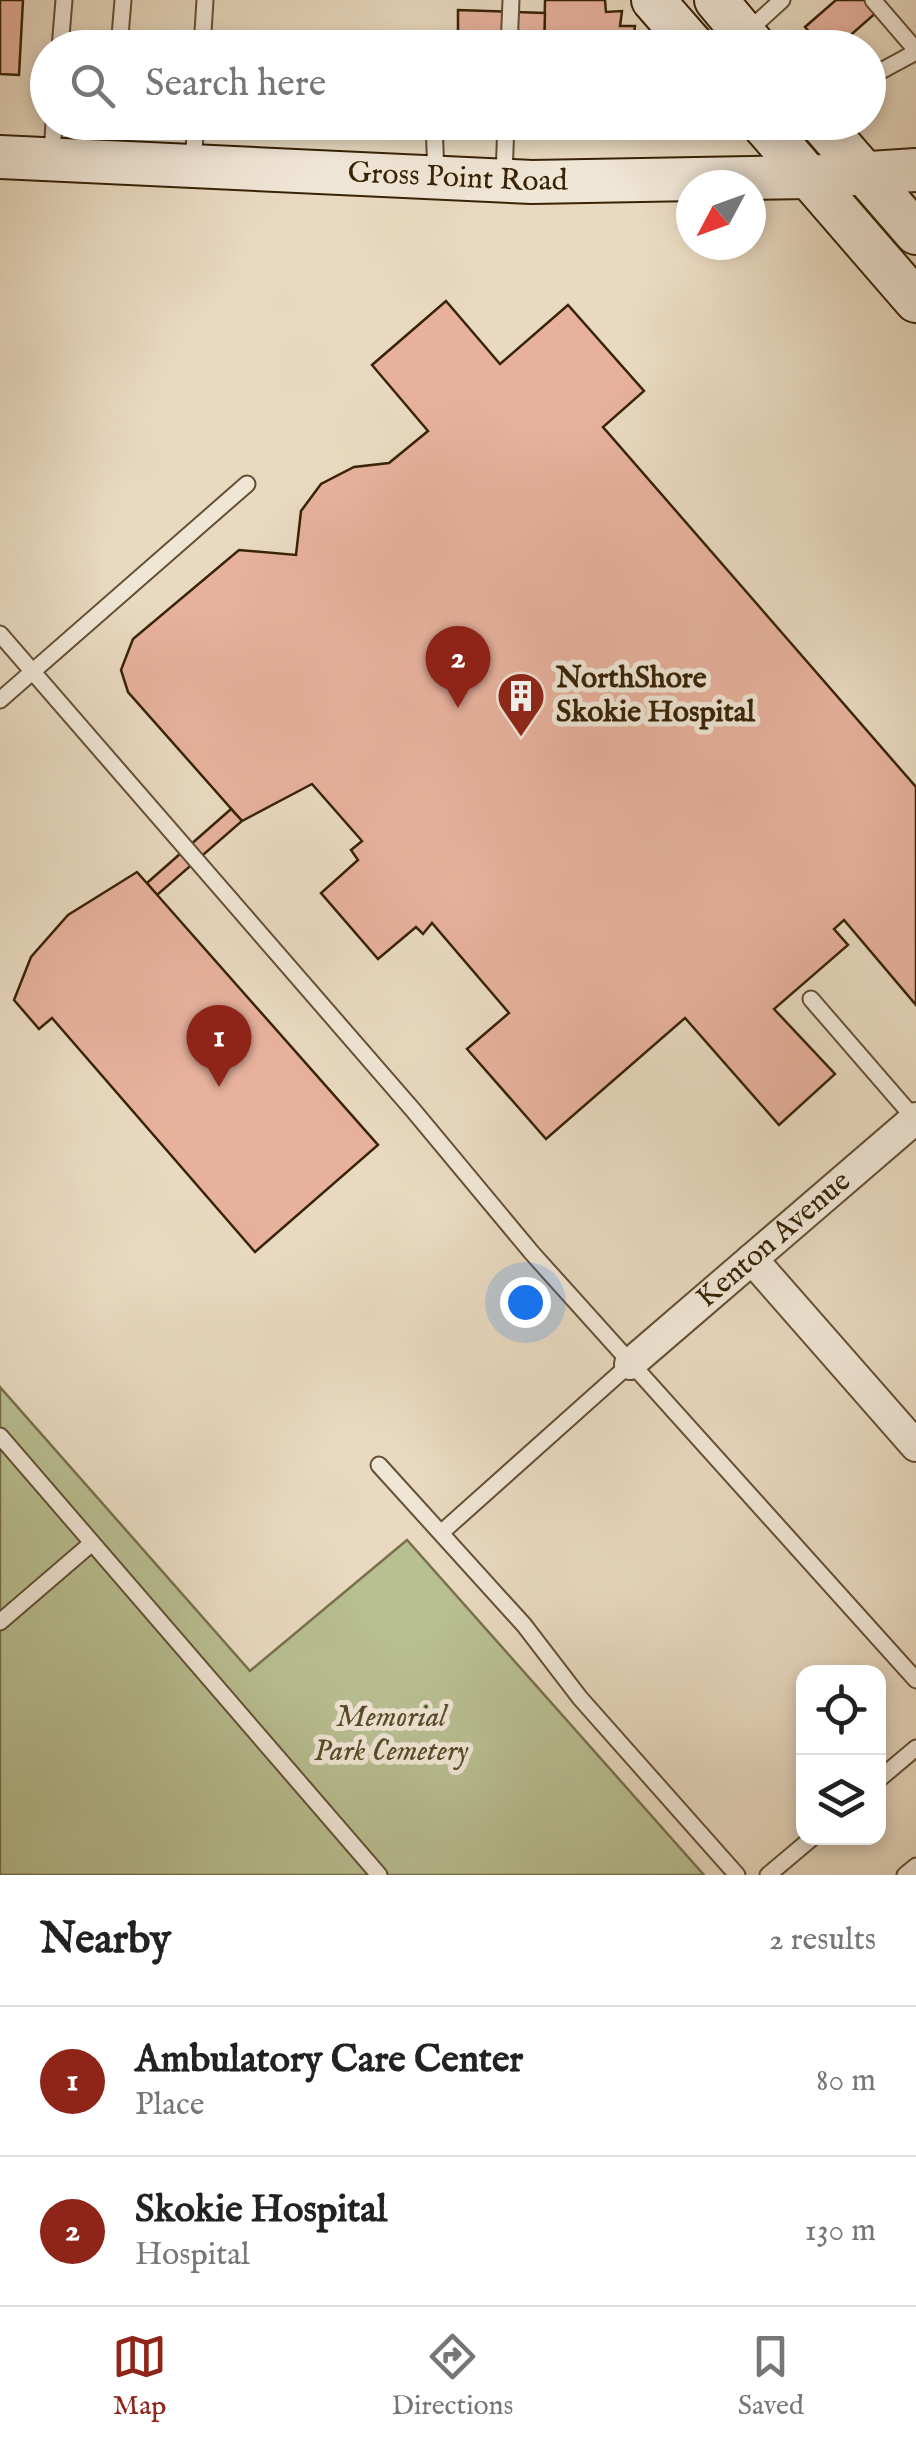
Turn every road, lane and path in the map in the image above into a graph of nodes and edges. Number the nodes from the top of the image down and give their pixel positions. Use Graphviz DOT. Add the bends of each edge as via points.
graph roads {
  1 [pos="64,0"];
  2 [pos="122,0"];
  3 [pos="205,0"];
  4 [pos="511,0"];
  5 [pos="653,0"];
  6 [pos="716,0"];
  7 [pos="782,0"];
  8 [pos="872,0"];
  9 [pos="62,30"];
  10 [pos="120,30"];
  11 [pos="203,30"];
  12 [pos="510,30"];
  13 [pos="679,30"];
  14 [pos="742,30"];
  15 [pos="758,30"];
  16 [pos="916,51"];
  17 [pos="886,68"];
  18 [pos="195,140"];
  19 [pos="435,140"];
  20 [pos="505,140"];
  21 [pos="776,140"];
  22 [pos="835,140"];
  23 [pos="53,141"];
  24 [pos="0,157"];
  25 [pos="193,167"];
  26 [pos="916,170"];
  27 [pos="864,174"];
  28 [pos="808,177"];
  29 [pos="436,178"];
  30 [pos="504,181"];
  31 [pos="916,233"];
  32 [pos="916,300"];
  33 [pos="247,484"];
  34 [pos="0,634"];
  35 [pos="33,672"];
  36 [pos="0,700"];
  37 [pos="812,999"];
  38 [pos="915,1118"];
  39 [pos="752,1260"];
  40 [pos="630,1364"];
  41 [pos="0,1436"];
  42 [pos="916,1446"];
  43 [pos="378,1465"];
  44 [pos="442,1532"];
  45 [pos="92,1543"];
  46 [pos="0,1622"];
  47 [pos="916,1680"];
  48 [pos="916,1748"];
  49 [pos="886,1773"];
  50 [pos="804,1845"];
  51 [pos="916,1866"];
  52 [pos="379,1875"];
  53 [pos="737,1875"];
  54 [pos="768,1875"];
  55 [pos="905,1875"];
  1 -- 9 [label="lane"];
  2 -- 10 [label="lane"];
  3 -- 11 [label="lane"];
  4 -- 12 [label="lane"];
  5 -- 13 [label="main road"];
  6 -- 14 [label="main road"];
  7 -- 15 [label="lane"];
  8 -- 16 [label="lane"];
  16 -- 17 [label="lane"];
  18 -- 25 [label="lane"];
  19 -- 29 [label="lane"];
  20 -- 30 [label="lane"];
  21 -- 28 [label="main road"];
  22 -- 27 [label="main road"];
  23 -- 24 [label="main road, Gross Point Road"];
  23 -- 25 [label="main road, Gross Point Road"];
  25 -- 29 [label="main road, Gross Point Road"];
  26 -- 27 [label="main road, Gross Point Road"];
  27 -- 28 [label="main road, Gross Point Road"];
  27 -- 31 [label="main road"];
  28 -- 30 [label="main road, Gross Point Road"];
  28 -- 32 [label="main road"];
  29 -- 30 [label="main road, Gross Point Road"];
  33 -- 35 [label="lane"];
  34 -- 35 [label="lane"];
  35 -- 36 [label="lane"];
  35 -- 40 [label="lane"];
  37 -- 38 [label="lane"];
  38 -- 39 [label="street, Kenton Avenue"];
  39 -- 40 [label="street, Kenton Avenue"];
  39 -- 42 [label="street"];
  40 -- 44 [label="lane"];
  40 -- 47 [label="lane"];
  41 -- 45 [label="lane"];
  43 -- 44 [label="lane"];
  44 -- 53 [label="lane"];
  45 -- 46 [label="lane"];
  45 -- 52 [label="lane"];
  48 -- 49 [label="lane"];
  50 -- 54 [label="lane"];
  51 -- 55 [label="lane"];
}
